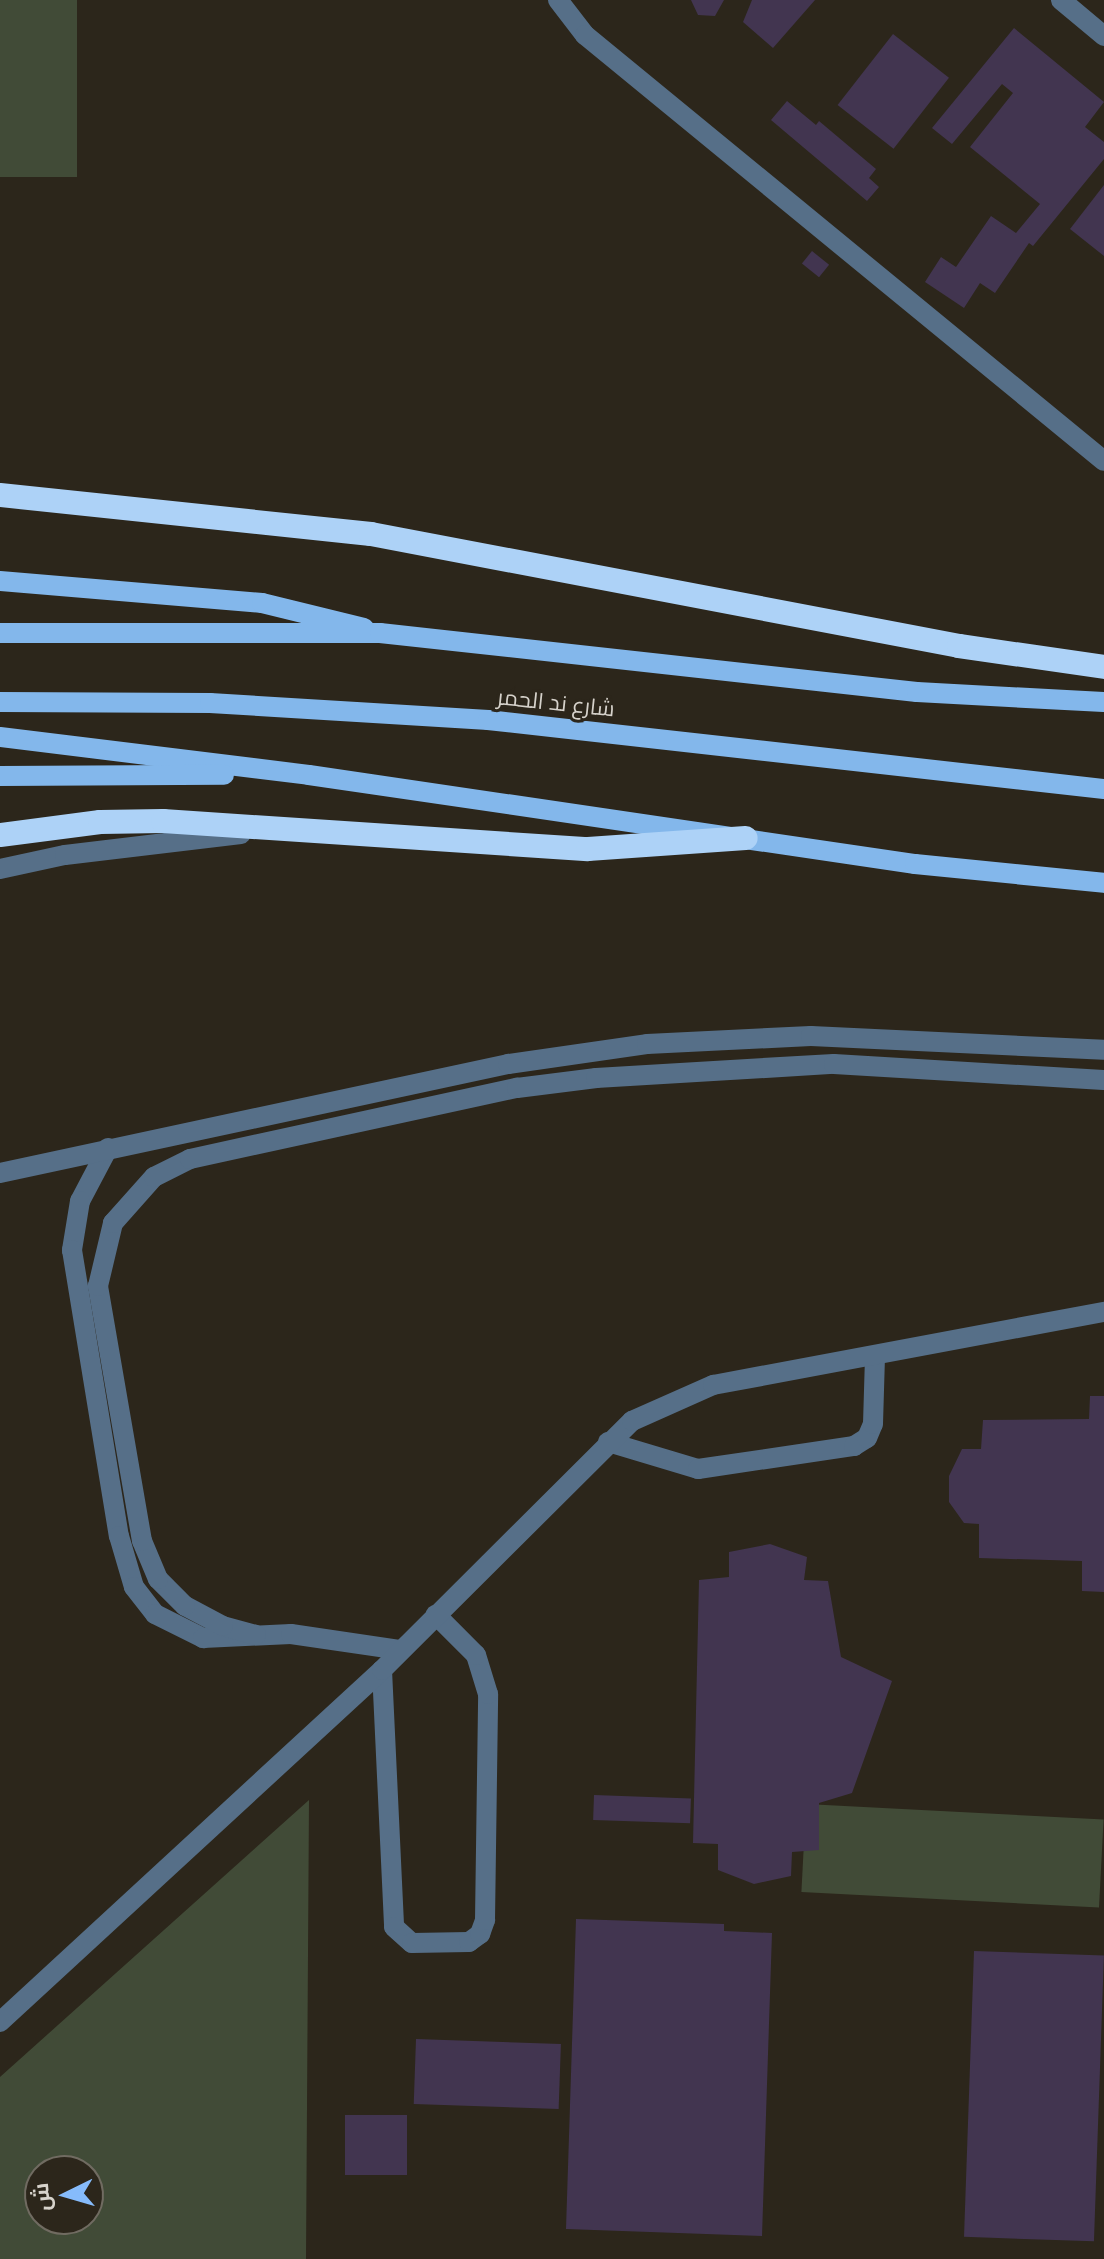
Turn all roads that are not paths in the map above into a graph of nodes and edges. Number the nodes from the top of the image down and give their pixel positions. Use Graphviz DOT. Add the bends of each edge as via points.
graph roads {
  1 [pos="558,0"];
  2 [pos="1061,0"];
  3 [pos="1104,36"];
  4 [pos="1104,461"];
  5 [pos="0,495"];
  6 [pos="0,581"];
  7 [pos="0,633"];
  8 [pos="380,633"];
  9 [pos="1104,667"];
  10 [pos="0,702"];
  11 [pos="1104,702"];
  12 [pos="0,737"];
  13 [pos="309,775"];
  14 [pos="0,776"];
  15 [pos="1104,789"];
  16 [pos="268,831"];
  17 [pos="0,835"];
  18 [pos="746,838"];
  19 [pos="0,869"];
  20 [pos="1104,883"];
  21 [pos="1104,1050"];
  22 [pos="1104,1080"];
  23 [pos="108,1148"];
  24 [pos="0,1173"];
  25 [pos="1104,1312"];
  26 [pos="875,1356"];
  27 [pos="113,1440"];
  28 [pos="608,1442"];
  29 [pos="436,1615"];
  30 [pos="401,1650"];
  31 [pos="382,1670"];
  32 [pos="0,2022"];
  1 -- 4 [label="street" via="585,35"];
  2 -- 3 [label="street"];
  5 -- 9 [label="highway" via="371,534 959,646"];
  6 -- 8 [label="main road" via="262,603 331,616"];
  7 -- 8 [label="main road"];
  8 -- 11 [label="main road" via="917,692"];
  10 -- 15 [label="main road, شارع ند الحمر" via="210,703 488,720"];
  12 -- 13 [label="main road"];
  13 -- 14 [label="main road"];
  13 -- 18 [label="main road"];
  16 -- 17 [label="highway" via="163,821 100,822"];
  16 -- 18 [label="highway" via="588,849"];
  16 -- 19 [label="street" via="95,850"];
  18 -- 20 [label="main road" via="928,866"];
  21 -- 23 [label="street" via="811,1036 647,1044 508,1064"];
  22 -- 27 [label="street" via="834,1064 675,1070 517,1088 190,1159 139,1190 105,1244 98,1286"];
  23 -- 24 [label="street"];
  23 -- 27 [label="street" via="80,1201 72,1250"];
  25 -- 26 [label="street"];
  26 -- 28 [label="street" via="699,1389 659,1405"];
  26 -- 28 [label="street" via="873,1424 867,1438 854,1446 698,1469"];
  27 -- 30 [label="street" via="158,1579 200,1616 256,1635 332,1637"];
  28 -- 29 [label="street"];
  29 -- 30 [label="street"];
  29 -- 31 [label="street" via="476,1655 488,1694 485,1920 480,1934 469,1942 412,1943 394,1927"];
  30 -- 31 [label="street"];
  31 -- 32 [label="street"];
}
